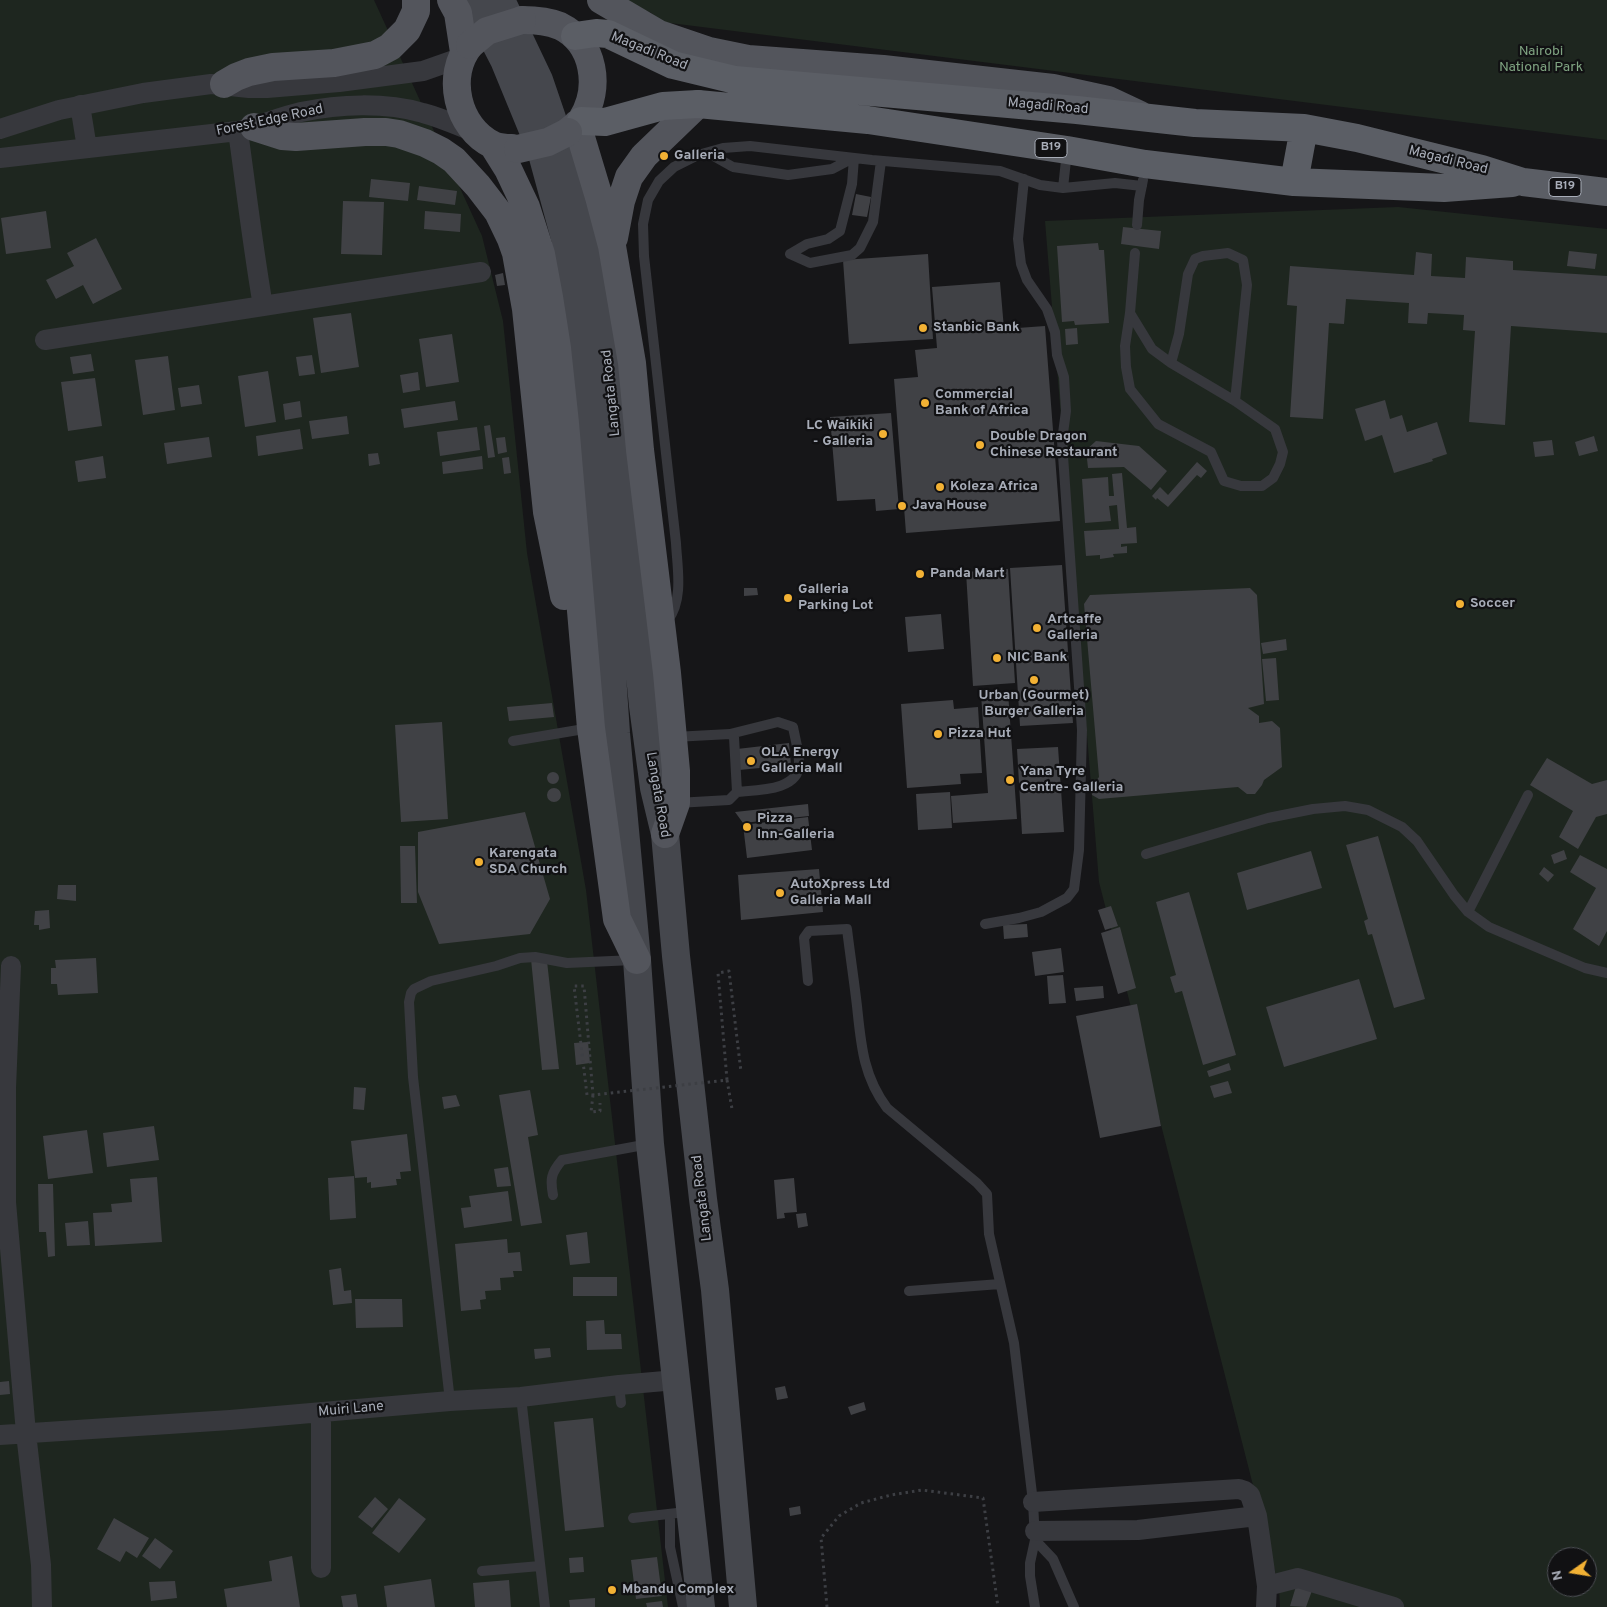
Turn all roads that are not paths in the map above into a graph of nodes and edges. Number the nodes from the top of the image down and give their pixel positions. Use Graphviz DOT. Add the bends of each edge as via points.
graph roads {
  1 [pos="416,0"];
  2 [pos="451,0"];
  3 [pos="601,0"];
  4 [pos="484,2"];
  5 [pos="557,20"];
  6 [pos="465,52"];
  7 [pos="224,84"];
  8 [pos="698,104"];
  9 [pos="80,106"];
  10 [pos="1142,116"];
  11 [pos="575,126"];
  12 [pos="1304,128"];
  13 [pos="0,129"];
  14 [pos="246,129"];
  15 [pos="496,142"];
  16 [pos="87,148"];
  17 [pos="1067,150"];
  18 [pos="708,152"];
  19 [pos="0,158"];
  20 [pos="854,158"];
  21 [pos="881,161"];
  22 [pos="1144,175"];
  23 [pos="1024,179"];
  24 [pos="1294,182"];
  25 [pos="1523,182"];
  26 [pos="1063,188"];
  27 [pos="1607,192"];
  28 [pos="1138,224"];
  29 [pos="612,246"];
  30 [pos="1136,253"];
  31 [pos="481,272"];
  32 [pos="263,306"];
  33 [pos="1130,314"];
  34 [pos="45,340"];
  35 [pos="1171,363"];
  36 [pos="1235,401"];
  37 [pos="661,626"];
  38 [pos="590,728"];
  39 [pos="730,734"];
  40 [pos="672,737"];
  41 [pos="513,741"];
  42 [pos="737,792"];
  43 [pos="1528,795"];
  44 [pos="676,803"];
  45 [pos="665,834"];
  46 [pos="1146,854"];
  47 [pos="1468,912"];
  48 [pos="985,924"];
  49 [pos="638,960"];
  50 [pos="11,966"];
  51 [pos="1607,974"];
  52 [pos="808,981"];
  53 [pos="650,1144"];
  54 [pos="553,1196"];
  55 [pos="1000,1284"];
  56 [pos="909,1291"];
  57 [pos="676,1380"];
  58 [pos="521,1397"];
  59 [pos="450,1401"];
  60 [pos="321,1412"];
  61 [pos="26,1433"];
  62 [pos="0,1435"];
  63 [pos="1033,1502"];
  64 [pos="680,1513"];
  65 [pos="1257,1516"];
  66 [pos="633,1518"];
  67 [pos="1035,1536"];
  68 [pos="540,1566"];
  69 [pos="321,1568"];
  70 [pos="482,1571"];
  71 [pos="1267,1586"];
  72 [pos="42,1607"];
  73 [pos="545,1607"];
  74 [pos="682,1607"];
  75 [pos="700,1607"];
  76 [pos="743,1607"];
  77 [pos="1035,1607"];
  78 [pos="1074,1607"];
  79 [pos="1266,1607"];
  80 [pos="1394,1607"];
  1 -- 7 [label="main road" via="416,11 407,30 390,47 375,55 334,63 273,67 249,72"];
  2 -- 6 [label="main road" via="458,13"];
  3 -- 10 [label="main road" via="659,34 709,51 748,59 883,69 1054,88 1108,100"];
  4 -- 45 [label="main road, Langata Road" via="542,88 590,244 614,392 642,706 654,788"];
  4 -- 49 [label="main road, Langata Road" via="548,174 565,238 585,358"];
  5 -- 6 [label="main road, bridge" via="522,20 498,26"];
  5 -- 10 [label="highway, Magadi Road / B19" via="608,34 673,65 735,80"];
  5 -- 11 [label="main road" via="589,58 593,74 589,106"];
  6 -- 7 [label="street, Forest Edge Road" via="413,73 267,88"];
  6 -- 15 [label="main road" via="457,69 456,86 462,112 469,124"];
  7 -- 9 [label="street, Forest Edge Road" via="143,92"];
  8 -- 11 [label="highway, Magadi Road / B19" via="663,106 605,122"];
  8 -- 17 [label="highway, Magadi Road / B19" via="868,120"];
  8 -- 29 [label="main road" via="644,156 629,177"];
  9 -- 13 [label="street, Forest Edge Road"];
  9 -- 16 [label="street"];
  10 -- 12 [label="highway, Magadi Road / B19" via="1195,123"];
  11 -- 15 [label="main road, bridge" via="548,142"];
  11 -- 29 [label="main road"];
  12 -- 24 [label="highway"];
  12 -- 25 [label="highway, Magadi Road / B19" via="1357,138"];
  14 -- 15 [label="street, Forest Edge Road" via="302,112 382,106 423,112"];
  14 -- 16 [label="street, Forest Edge Road"];
  14 -- 32 [label="street" via="253,250"];
  14 -- 38 [label="main road" via="296,137 365,132 398,134 441,150 454,160 498,212 511,239 520,270 531,346 547,512"];
  15 -- 38 [label="main road" via="526,207 541,254 549,297 564,414"];
  16 -- 19 [label="street, Forest Edge Road"];
  17 -- 22 [label="highway, Magadi Road / B19"];
  17 -- 26 [label="lane"];
  18 -- 20 [label="lane" via="750,146"];
  18 -- 20 [label="lane" via="733,166 788,175 832,169"];
  18 -- 37 [label="lane" via="674,167 659,181 648,200 643,224 678,581 676,603 670,618"];
  20 -- 21 [label="lane"];
  20 -- 21 [label="lane" via="852,184 840,231 790,254 810,263 852,255 860,248 873,222"];
  21 -- 23 [label="lane" via="1000,171"];
  22 -- 24 [label="highway, Magadi Road / B19"];
  22 -- 26 [label="lane" via="1115,183"];
  22 -- 28 [label="lane"];
  23 -- 26 [label="lane"];
  23 -- 48 [label="lane" via="1018,239 1021,264 1027,280 1047,308 1064,377 1066,411 1062,441 1082,730 1079,850 1074,888 1067,898 1041,912"];
  24 -- 25 [label="highway, Magadi Road / B19" via="1444,188"];
  25 -- 27 [label="highway, Magadi Road / B19"];
  29 -- 37 [label="main road" via="632,363"];
  30 -- 33 [label="lane"];
  31 -- 32 [label="street"];
  32 -- 34 [label="street"];
  33 -- 35 [label="lane" via="1152,349"];
  33 -- 36 [label="lane" via="1125,346 1130,389 1158,424 1211,452 1224,481 1241,486 1262,486 1273,478 1283,452 1275,428"];
  35 -- 36 [label="lane"];
  35 -- 36 [label="lane" via="1188,274 1195,259 1228,253 1243,260 1247,285"];
  37 -- 40 [label="main road"];
  38 -- 41 [label="lane"];
  38 -- 49 [label="main road" via="617,919"];
  39 -- 40 [label="lane"];
  39 -- 42 [label="lane" via="734,738"];
  39 -- 42 [label="lane" via="778,722 793,727 799,764 794,777 780,787"];
  40 -- 44 [label="main road"];
  42 -- 44 [label="lane" via="729,800"];
  43 -- 47 [label="lane"];
  44 -- 45 [label="main road"];
  45 -- 76 [label="main road, Langata Road" via="679,986 715,1290"];
  46 -- 47 [label="lane" via="1295,812 1345,806 1368,810 1402,827 1417,841"];
  47 -- 51 [label="lane" via="1501,933"];
  49 -- 53 [label="main road, Langata Road"];
  49 -- 59 [label="lane" via="567,963 535,956 520,958 431,981 411,993 409,1024 413,1077"];
  50 -- 61 [label="street" via="6,1202"];
  52 -- 55 [label="lane" via="806,934 847,928 863,1056 870,1078 888,1108 987,1194 989,1234"];
  53 -- 54 [label="lane" via="562,1160 554,1170 551,1182"];
  53 -- 57 [label="main road, Langata Road"];
  55 -- 56 [label="lane"];
  55 -- 63 [label="lane" via="1014,1343"];
  57 -- 58 [label="street, Muiri Lane" via="620,1394"];
  57 -- 64 [label="main road, Langata Road"];
  58 -- 59 [label="street, Muiri Lane"];
  58 -- 68 [label="lane"];
  59 -- 60 [label="street, Muiri Lane"];
  60 -- 61 [label="street, Muiri Lane"];
  60 -- 69 [label="street"];
  61 -- 62 [label="street, Muiri Lane"];
  61 -- 72 [label="street" via="41,1565"];
  63 -- 65 [label="street" via="1239,1489 1250,1495"];
  63 -- 67 [label="lane"];
  64 -- 66 [label="lane"];
  64 -- 74 [label="lane" via="670,1548"];
  64 -- 75 [label="main road, Langata Road"];
  65 -- 67 [label="street" via="1138,1530"];
  65 -- 71 [label="street"];
  67 -- 77 [label="lane" via="1030,1576"];
  67 -- 78 [label="lane" via="1053,1559"];
  68 -- 70 [label="lane"];
  68 -- 73 [label="lane"];
  71 -- 79 [label="street"];
  71 -- 80 [label="street" via="1298,1578"];
}
